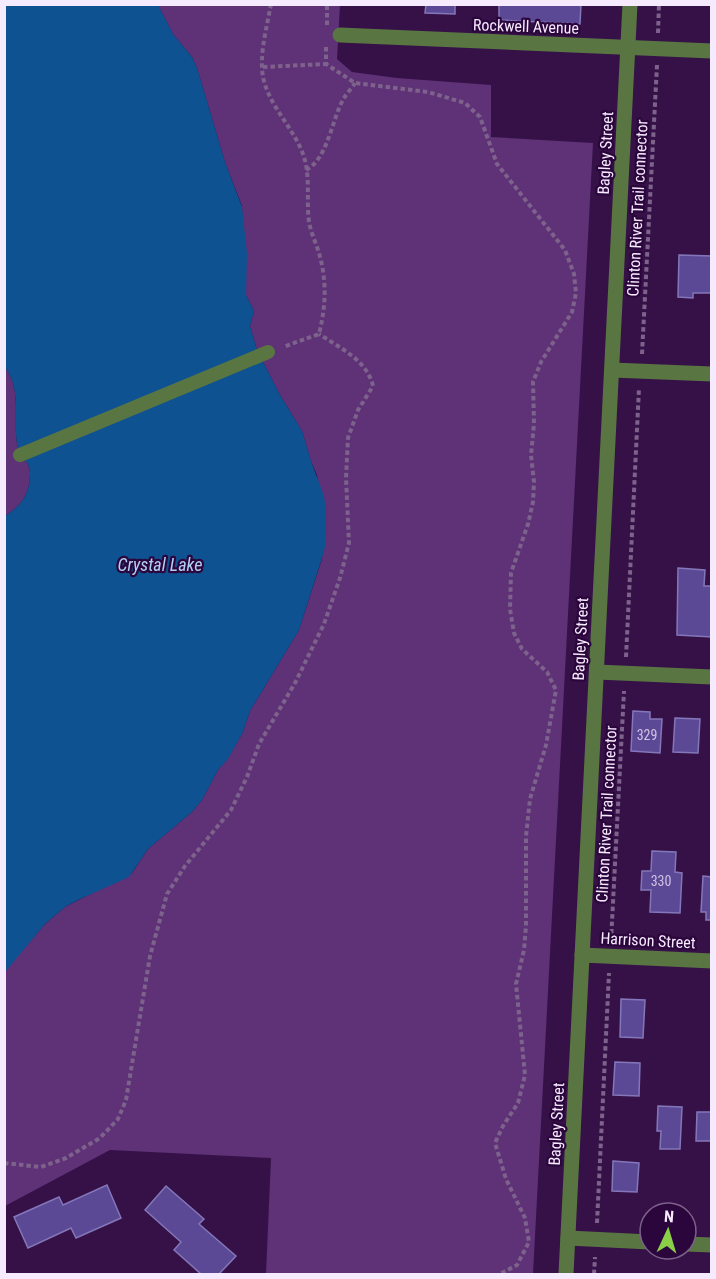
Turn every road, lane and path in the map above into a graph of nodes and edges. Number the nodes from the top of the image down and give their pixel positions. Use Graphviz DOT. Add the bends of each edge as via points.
graph roads {
  1 [pos="271,4"];
  2 [pos="327,4"];
  3 [pos="630,4"];
  4 [pos="659,4"];
  5 [pos="331,34"];
  6 [pos="658,34"];
  7 [pos="629,47"];
  8 [pos="711,51"];
  9 [pos="657,62"];
  10 [pos="326,64"];
  11 [pos="263,67"];
  12 [pos="355,83"];
  13 [pos="306,170"];
  14 [pos="319,334"];
  15 [pos="268,352"];
  16 [pos="641,356"];
  17 [pos="612,370"];
  18 [pos="711,374"];
  19 [pos="640,383"];
  20 [pos="20,455"];
  21 [pos="626,659"];
  22 [pos="597,672"];
  23 [pos="711,677"];
  24 [pos="625,688"];
  25 [pos="611,942"];
  26 [pos="582,955"];
  27 [pos="711,962"];
  28 [pos="609,971"];
  29 [pos="4,1163"];
  30 [pos="597,1225"];
  31 [pos="568,1238"];
  32 [pos="638,1241"];
  33 [pos="595,1254"];
  34 [pos="500,1275"];
  35 [pos="566,1275"];
  36 [pos="594,1275"];
  1 -- 11 [label="path"];
  2 -- 5 [label="path"];
  3 -- 7 [label="street, Bagley Street"];
  4 -- 6 [label="path"];
  5 -- 7 [label="street, Rockwell Avenue"];
  5 -- 10 [label="path"];
  7 -- 8 [label="street, Rockwell Avenue"];
  7 -- 17 [label="street, Bagley Street"];
  9 -- 16 [label="path, Clinton River Trail connector"];
  10 -- 11 [label="path"];
  10 -- 12 [label="path"];
  11 -- 13 [label="path" via="272,101 303,155"];
  12 -- 13 [label="path" via="344,99 324,148"];
  12 -- 34 [label="path" via="428,92 465,103 480,117 497,164 565,250 574,274 572,312 533,382 533,502 511,573 514,633 522,649 547,672 556,690 546,745 530,799 526,836 526,926 516,984 525,1075 518,1103 495,1143 506,1179 525,1218 529,1242 517,1265"];
  13 -- 14 [label="path" via="309,223 326,286"];
  14 -- 15 [label="path"];
  14 -- 29 [label="path" via="357,359 370,375 373,386 358,410 348,438 349,543 324,624 259,744 231,810 167,894 150,956 126,1100 118,1119 100,1138 66,1158 41,1167"];
  15 -- 20 [label="lane"];
  17 -- 18 [label="street"];
  17 -- 22 [label="street, Bagley Street"];
  19 -- 21 [label="path"];
  22 -- 23 [label="street"];
  22 -- 26 [label="street, Bagley Street"];
  24 -- 25 [label="path, Clinton River Trail connector"];
  26 -- 27 [label="street, Harrison Street"];
  26 -- 31 [label="street, Bagley Street"];
  28 -- 30 [label="path"];
  31 -- 32 [label="street"];
  31 -- 35 [label="street, Bagley Street"];
  33 -- 36 [label="path"];
}
